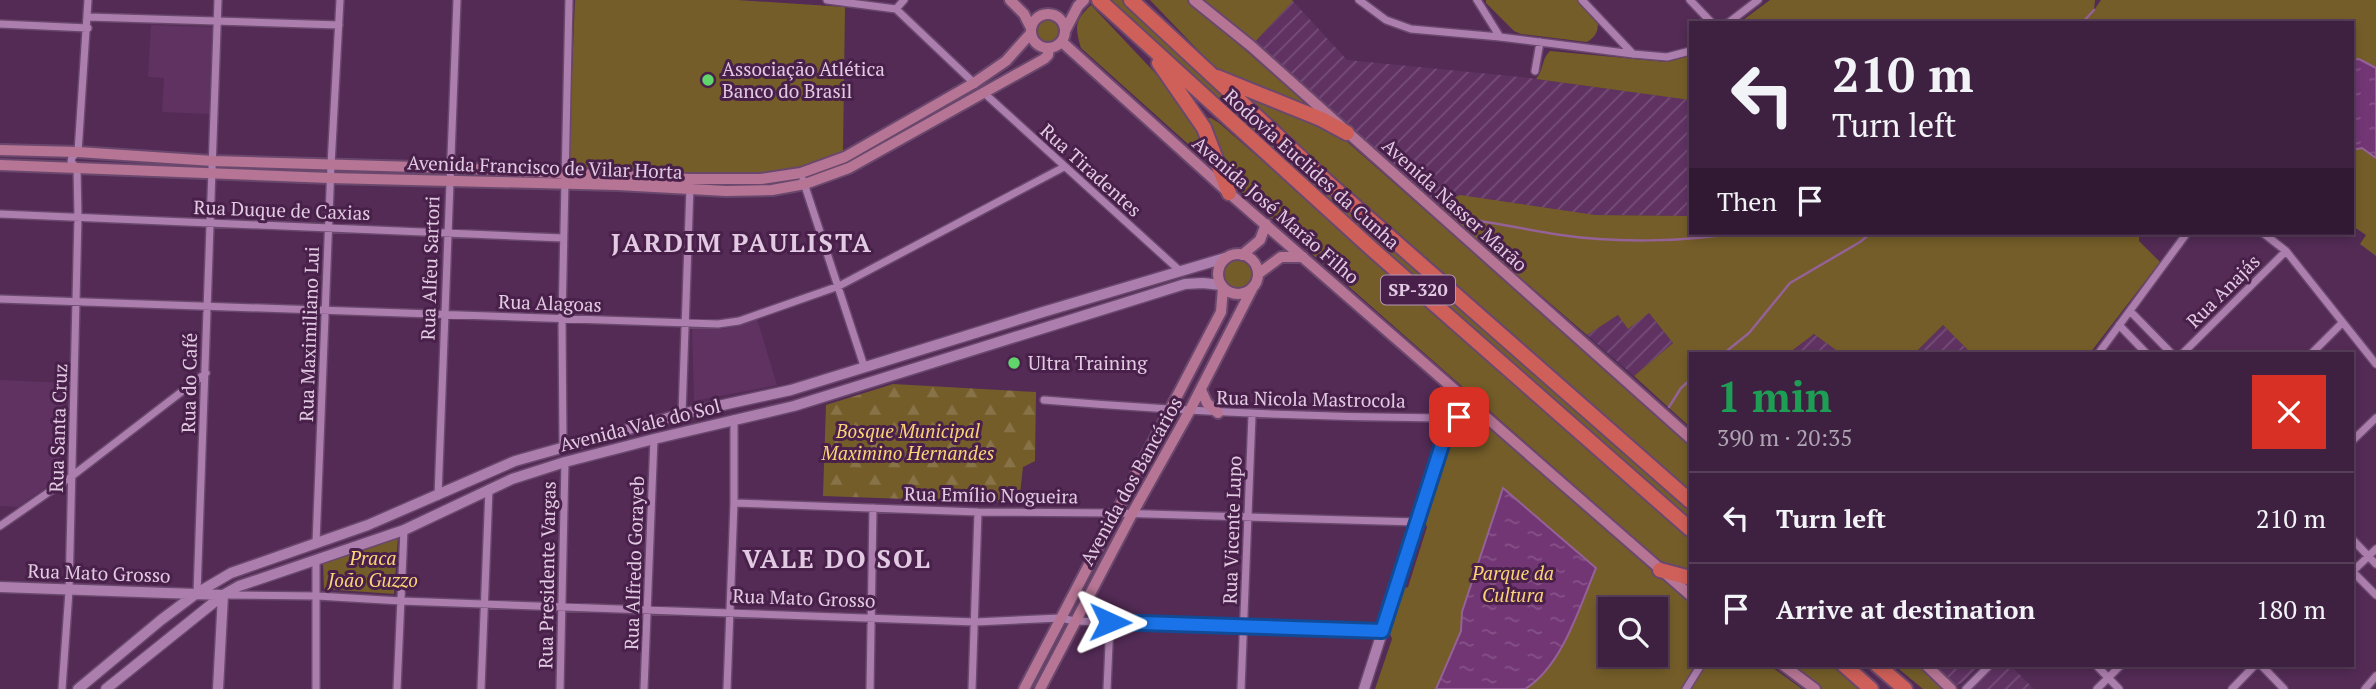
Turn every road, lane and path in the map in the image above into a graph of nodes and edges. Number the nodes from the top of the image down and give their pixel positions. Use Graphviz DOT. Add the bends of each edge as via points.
graph roads {
  1 [pos="88,0"];
  2 [pos="218,0"];
  3 [pos="340,0"];
  4 [pos="457,0"];
  5 [pos="569,0"];
  6 [pos="827,0"];
  7 [pos="904,0"];
  8 [pos="1010,0"];
  9 [pos="1099,0"];
  10 [pos="1131,0"];
  11 [pos="1194,0"];
  12 [pos="1359,0"];
  13 [pos="1477,0"];
  14 [pos="1582,0"];
  15 [pos="1690,0"];
  16 [pos="1759,0"];
  17 [pos="1081,4"];
  18 [pos="897,9"];
  19 [pos="1049,14"];
  20 [pos="88,17"];
  21 [pos="217,21"];
  22 [pos="1710,21"];
  23 [pos="1731,21"];
  24 [pos="0,24"];
  25 [pos="339,25"];
  26 [pos="88,27"];
  27 [pos="1031,30"];
  28 [pos="1063,36"];
  29 [pos="1500,37"];
  30 [pos="1540,42"];
  31 [pos="1149,47"];
  32 [pos="1049,48"];
  33 [pos="1689,51"];
  34 [pos="1633,54"];
  35 [pos="1535,71"];
  36 [pos="1209,74"];
  37 [pos="974,83"];
  38 [pos="982,92"];
  39 [pos="943,108"];
  40 [pos="1347,132"];
  41 [pos="0,150"];
  42 [pos="78,152"];
  43 [pos="130,156"];
  44 [pos="174,159"];
  45 [pos="213,161"];
  46 [pos="0,165"];
  47 [pos="331,165"];
  48 [pos="1064,167"];
  49 [pos="77,168"];
  50 [pos="129,171"];
  51 [pos="174,173"];
  52 [pos="212,174"];
  53 [pos="450,174"];
  54 [pos="330,178"];
  55 [pos="803,178"];
  56 [pos="564,179"];
  57 [pos="690,184"];
  58 [pos="1229,193"];
  59 [pos="0,214"];
  60 [pos="78,217"];
  61 [pos="211,223"];
  62 [pos="1266,225"];
  63 [pos="328,228"];
  64 [pos="447,233"];
  65 [pos="2187,235"];
  66 [pos="2266,235"];
  67 [pos="563,238"];
  68 [pos="2286,251"];
  69 [pos="1242,255"];
  70 [pos="1303,257"];
  71 [pos="1225,258"];
  72 [pos="1179,270"];
  73 [pos="1258,274"];
  74 [pos="1185,284"];
  75 [pos="839,286"];
  76 [pos="1222,287"];
  77 [pos="1252,289"];
  78 [pos="1097,295"];
  79 [pos="0,299"];
  80 [pos="77,302"];
  81 [pos="206,307"];
  82 [pos="325,310"];
  83 [pos="1102,310"];
  84 [pos="2130,311"];
  85 [pos="1043,312"];
  86 [pos="443,314"];
  87 [pos="562,319"];
  88 [pos="685,323"];
  89 [pos="2342,323"];
  90 [pos="2119,325"];
  91 [pos="1048,326"];
  92 [pos="2099,352"];
  93 [pos="2145,352"];
  94 [pos="2170,352"];
  95 [pos="2184,352"];
  96 [pos="2313,352"];
  97 [pos="2376,364"];
  98 [pos="864,366"];
  99 [pos="206,373"];
  100 [pos="869,381"];
  101 [pos="1201,390"];
  102 [pos="1044,400"];
  103 [pos="734,403"];
  104 [pos="1171,411"];
  105 [pos="1189,412"];
  106 [pos="1218,413"];
  107 [pos="682,414"];
  108 [pos="1252,415"];
  109 [pos="1484,417"];
  110 [pos="2376,418"];
  111 [pos="734,419"];
  112 [pos="651,422"];
  113 [pos="1449,423"];
  114 [pos="1689,437"];
  115 [pos="654,439"];
  116 [pos="2354,439"];
  117 [pos="563,446"];
  118 [pos="565,462"];
  119 [pos="482,474"];
  120 [pos="72,476"];
  121 [pos="489,489"];
  122 [pos="438,496"];
  123 [pos="1689,499"];
  124 [pos="734,503"];
  125 [pos="873,508"];
  126 [pos="978,512"];
  127 [pos="397,513"];
  128 [pos="1115,513"];
  129 [pos="1132,514"];
  130 [pos="1247,518"];
  131 [pos="1416,522"];
  132 [pos="0,526"];
  133 [pos="1689,528"];
  134 [pos="404,530"];
  135 [pos="2354,541"];
  136 [pos="316,542"];
  137 [pos="2376,549"];
  138 [pos="2368,556"];
  139 [pos="316,559"];
  140 [pos="2376,564"];
  141 [pos="2354,569"];
  142 [pos="1660,570"];
  143 [pos="2354,573"];
  144 [pos="1689,578"];
  145 [pos="0,587"];
  146 [pos="69,591"];
  147 [pos="197,593"];
  148 [pos="1689,594"];
  149 [pos="2376,594"];
  150 [pos="223,595"];
  151 [pos="317,596"];
  152 [pos="401,601"];
  153 [pos="484,604"];
  154 [pos="563,607"];
  155 [pos="648,610"];
  156 [pos="730,612"];
  157 [pos="872,618"];
  158 [pos="1060,618"];
  159 [pos="1075,621"];
  160 [pos="975,622"];
  161 [pos="1110,622"];
  162 [pos="1244,625"];
  163 [pos="1382,631"];
  164 [pos="1701,667"];
  165 [pos="1786,667"];
  166 [pos="1846,667"];
  167 [pos="1879,667"];
  168 [pos="1928,667"];
  169 [pos="1988,667"];
  170 [pos="2098,667"];
  171 [pos="2119,667"];
  172 [pos="2253,667"];
  173 [pos="2263,667"];
  174 [pos="2376,676"];
  175 [pos="2108,677"];
  176 [pos="62,689"];
  177 [pos="78,689"];
  178 [pos="106,689"];
  179 [pos="218,689"];
  180 [pos="316,689"];
  181 [pos="397,689"];
  182 [pos="481,689"];
  183 [pos="560,689"];
  184 [pos="644,689"];
  185 [pos="727,689"];
  186 [pos="870,689"];
  187 [pos="972,689"];
  188 [pos="1024,689"];
  189 [pos="1040,689"];
  190 [pos="1107,689"];
  191 [pos="1241,689"];
  192 [pos="1364,689"];
  193 [pos="1686,689"];
  194 [pos="1815,689"];
  195 [pos="1871,689"];
  196 [pos="1905,689"];
  197 [pos="1951,689"];
  198 [pos="1966,689"];
  199 [pos="2097,689"];
  200 [pos="2119,689"];
  201 [pos="2232,689"];
  202 [pos="2284,689"];
  203 [pos="2365,689"];
  1 -- 20 [label="street, Rua Santa Cruz"];
  2 -- 21 [label="street"];
  3 -- 25 [label="street, Rua Maximiliano Lui"];
  4 -- 53 [label="street, Rua Alfeu Sartori"];
  5 -- 56 [label="street"];
  6 -- 18 [label="street"];
  7 -- 18 [label="street"];
  8 -- 27 [label="main road"];
  9 -- 31 [label="highway, Rodovia Euclides da Cunha / SP-320"];
  10 -- 36 [label="highway, Rodovia Euclides da Cunha / SP-320"];
  11 -- 40 [label="main road, Avenida Nasser Marão"];
  12 -- 29 [label="street" via="1386,20 1411,29"];
  13 -- 29 [label="street"];
  14 -- 34 [label="street"];
  15 -- 22 [label="street"];
  16 -- 23 [label="street"];
  17 -- 19 [label="main road"];
  17 -- 28 [label="main road"];
  18 -- 37 [label="street"];
  19 -- 27 [label="main road" via="1036,19"];
  19 -- 28 [label="main road" via="1065,26"];
  20 -- 21 [label="street"];
  20 -- 26 [label="street, Rua Santa Cruz"];
  21 -- 25 [label="street"];
  21 -- 45 [label="street"];
  24 -- 26 [label="street"];
  25 -- 47 [label="street, Rua Maximiliano Lui"];
  26 -- 42 [label="street, Rua Santa Cruz"];
  27 -- 32 [label="main road" via="1037,44"];
  27 -- 37 [label="main road, Avenida Francisco de Vilar Horta" via="1006,61"];
  28 -- 32 [label="main road"];
  28 -- 58 [label="main road, Avenida José Marão Filho"];
  29 -- 30 [label="street"];
  30 -- 34 [label="street"];
  30 -- 35 [label="street"];
  31 -- 58 [label="highway" via="1204,128"];
  31 -- 133 [label="highway, Rodovia Euclides da Cunha / SP-320"];
  32 -- 38 [label="main road, Avenida Francisco de Vilar Horta" via="1044,59"];
  33 -- 34 [label="street" via="1667,57"];
  36 -- 40 [label="highway"];
  36 -- 123 [label="highway, Rodovia Euclides da Cunha / SP-320"];
  37 -- 38 [label="street, Rua Tiradentes"];
  37 -- 39 [label="main road, Avenida Francisco de Vilar Horta"];
  38 -- 39 [label="main road, Avenida Francisco de Vilar Horta"];
  38 -- 48 [label="street, Rua Tiradentes"];
  39 -- 55 [label="main road, Avenida Francisco de Vilar Horta"];
  40 -- 114 [label="main road, Avenida Nasser Marão"];
  41 -- 42 [label="main road, Avenida Francisco de Vilar Horta"];
  42 -- 43 [label="main road, Avenida Francisco de Vilar Horta"];
  42 -- 49 [label="street, Rua Santa Cruz" via="71,162"];
  43 -- 44 [label="main road, Avenida Francisco de Vilar Horta"];
  43 -- 50 [label="main road"];
  44 -- 45 [label="main road, Avenida Francisco de Vilar Horta"];
  44 -- 51 [label="main road"];
  45 -- 47 [label="main road, Avenida Francisco de Vilar Horta"];
  45 -- 52 [label="street, Rua do Café"];
  46 -- 49 [label="main road, Avenida Francisco de Vilar Horta"];
  47 -- 53 [label="main road, Avenida Francisco de Vilar Horta"];
  47 -- 54 [label="street, Rua Maximiliano Lui"];
  48 -- 72 [label="street, Rua Tiradentes"];
  48 -- 75 [label="street, Rua Alagoas"];
  49 -- 50 [label="main road, Avenida Francisco de Vilar Horta"];
  49 -- 60 [label="street, Rua Santa Cruz"];
  50 -- 51 [label="main road, Avenida Francisco de Vilar Horta"];
  51 -- 52 [label="main road, Avenida Francisco de Vilar Horta"];
  52 -- 54 [label="main road, Avenida Francisco de Vilar Horta"];
  52 -- 61 [label="street, Rua do Café"];
  53 -- 54 [label="main road, Avenida Francisco de Vilar Horta"];
  53 -- 56 [label="main road, Avenida Francisco de Vilar Horta"];
  53 -- 64 [label="street, Rua Alfeu Sartori"];
  54 -- 63 [label="street, Rua Maximiliano Lui"];
  55 -- 57 [label="main road, Avenida Francisco de Vilar Horta"];
  55 -- 75 [label="street"];
  56 -- 57 [label="main road, Avenida Francisco de Vilar Horta"];
  56 -- 67 [label="street"];
  57 -- 88 [label="street"];
  58 -- 62 [label="main road, Avenida José Marão Filho"];
  59 -- 60 [label="street, Rua Duque de Caxias"];
  60 -- 61 [label="street, Rua Duque de Caxias"];
  60 -- 80 [label="street, Rua Santa Cruz"];
  61 -- 63 [label="street, Rua Duque de Caxias"];
  61 -- 81 [label="street, Rua do Café"];
  62 -- 69 [label="main road" via="1260,240"];
  62 -- 70 [label="main road, Avenida José Marão Filho"];
  63 -- 64 [label="street, Rua Duque de Caxias"];
  63 -- 82 [label="street, Rua Maximiliano Lui"];
  64 -- 67 [label="street, Rua Duque de Caxias"];
  64 -- 86 [label="street, Rua Alfeu Sartori"];
  65 -- 84 [label="street"];
  66 -- 68 [label="street"];
  67 -- 87 [label="street"];
  68 -- 89 [label="street"];
  68 -- 95 [label="street, Rua Anajás"];
  69 -- 71 [label="main road"];
  69 -- 73 [label="main road" via="1255,264"];
  70 -- 73 [label="main road" via="1281,257"];
  70 -- 109 [label="main road, Avenida José Marão Filho"];
  71 -- 72 [label="street, Avenida Vale do Sol"];
  71 -- 76 [label="main road" via="1217,274"];
  72 -- 74 [label="street"];
  72 -- 78 [label="street, Avenida Vale do Sol"];
  73 -- 77 [label="main road"];
  74 -- 76 [label="street, Avenida Vale do Sol"];
  74 -- 83 [label="street, Avenida Vale do Sol"];
  75 -- 88 [label="street, Rua Alagoas" via="738,321"];
  75 -- 98 [label="street"];
  76 -- 77 [label="main road" via="1234,294"];
  76 -- 104 [label="main road, Avenida dos Bancários" via="1221,312"];
  77 -- 101 [label="main road, Avenida dos Bancários"];
  78 -- 83 [label="street"];
  78 -- 85 [label="street, Avenida Vale do Sol"];
  79 -- 80 [label="street, Rua Alagoas"];
  80 -- 81 [label="street, Rua Alagoas"];
  80 -- 120 [label="street, Rua Santa Cruz"];
  81 -- 82 [label="street, Rua Alagoas"];
  81 -- 99 [label="street, Rua do Café"];
  82 -- 86 [label="street, Rua Alagoas"];
  82 -- 136 [label="street, Rua Maximiliano Lui"];
  83 -- 91 [label="street, Avenida Vale do Sol"];
  84 -- 90 [label="street"];
  84 -- 94 [label="street"];
  85 -- 91 [label="street"];
  85 -- 98 [label="street, Avenida Vale do Sol"];
  86 -- 87 [label="street, Rua Alagoas"];
  86 -- 122 [label="street, Rua Alfeu Sartori"];
  87 -- 88 [label="street, Rua Alagoas"];
  87 -- 117 [label="street"];
  88 -- 107 [label="street"];
  89 -- 96 [label="street"];
  89 -- 97 [label="street"];
  90 -- 92 [label="street"];
  90 -- 93 [label="street"];
  91 -- 100 [label="street, Avenida Vale do Sol"];
  98 -- 100 [label="street"];
  98 -- 103 [label="street, Avenida Vale do Sol"];
  99 -- 120 [label="street"];
  99 -- 147 [label="street, Rua do Café"];
  100 -- 111 [label="street, Avenida Vale do Sol" via="794,406"];
  101 -- 105 [label="main road, Avenida dos Bancários"];
  101 -- 106 [label="main road"];
  102 -- 104 [label="street, Rua Nicola Mastrocola"];
  103 -- 107 [label="street, Avenida Vale do Sol"];
  103 -- 111 [label="street"];
  104 -- 105 [label="street, Rua Nicola Mastrocola"];
  104 -- 128 [label="main road, Avenida dos Bancários"];
  105 -- 106 [label="street, Rua Nicola Mastrocola"];
  105 -- 129 [label="main road, Avenida dos Bancários"];
  106 -- 108 [label="street, Rua Nicola Mastrocola"];
  107 -- 112 [label="street, Avenida Vale do Sol"];
  108 -- 113 [label="street, Rua Nicola Mastrocola" via="1440,418"];
  108 -- 130 [label="street, Rua Vicente Lupo"];
  109 -- 113 [label="street" via="1471,414"];
  109 -- 142 [label="main road, Avenida José Marão Filho"];
  110 -- 116 [label="street"];
  111 -- 115 [label="street, Avenida Vale do Sol"];
  111 -- 124 [label="street"];
  112 -- 115 [label="street"];
  112 -- 117 [label="street, Avenida Vale do Sol"];
  113 -- 131 [label="street"];
  115 -- 118 [label="street, Avenida Vale do Sol"];
  115 -- 155 [label="street, Rua Alfredo Gorayeb"];
  117 -- 118 [label="street"];
  117 -- 119 [label="street, Avenida Vale do Sol"];
  118 -- 121 [label="street, Avenida Vale do Sol"];
  118 -- 154 [label="street, Rua Presidente Vargas"];
  119 -- 121 [label="street"];
  119 -- 122 [label="street, Avenida Vale do Sol"];
  120 -- 132 [label="street"];
  120 -- 146 [label="street, Rua Santa Cruz"];
  121 -- 134 [label="street, Avenida Vale do Sol"];
  121 -- 153 [label="street"];
  122 -- 127 [label="street, Avenida Vale do Sol"];
  124 -- 125 [label="street, Rua Emílio Nogueira"];
  124 -- 156 [label="street"];
  125 -- 126 [label="street, Rua Emílio Nogueira"];
  125 -- 157 [label="street"];
  126 -- 128 [label="street, Rua Emílio Nogueira"];
  126 -- 160 [label="street"];
  127 -- 134 [label="street"];
  127 -- 136 [label="street, Avenida Vale do Sol"];
  128 -- 129 [label="street, Rua Emílio Nogueira"];
  128 -- 158 [label="main road, Avenida dos Bancários"];
  129 -- 130 [label="street, Rua Emílio Nogueira"];
  129 -- 159 [label="main road, Avenida dos Bancários"];
  130 -- 131 [label="street, Rua Emílio Nogueira"];
  130 -- 162 [label="street, Rua Vicente Lupo"];
  131 -- 163 [label="street"];
  134 -- 139 [label="street, Avenida Vale do Sol"];
  134 -- 152 [label="street"];
  135 -- 138 [label="street"];
  136 -- 139 [label="street"];
  136 -- 147 [label="street, Avenida Vale do Sol" via="231,573"];
  137 -- 138 [label="street"];
  138 -- 140 [label="street"];
  138 -- 141 [label="street"];
  139 -- 150 [label="street, Avenida Vale do Sol"];
  139 -- 151 [label="street"];
  142 -- 144 [label="highway"];
  142 -- 148 [label="main road, Avenida José Marão Filho"];
  143 -- 149 [label="street"];
  145 -- 146 [label="street, Rua Mato Grosso"];
  146 -- 147 [label="street, Rua Mato Grosso"];
  146 -- 176 [label="street, Rua Santa Cruz"];
  147 -- 150 [label="street, Rua Mato Grosso"];
  147 -- 177 [label="street, Avenida Vale do Sol"];
  150 -- 151 [label="street, Rua Mato Grosso"];
  150 -- 178 [label="street, Avenida Vale do Sol"];
  150 -- 179 [label="street"];
  151 -- 152 [label="street, Rua Mato Grosso"];
  151 -- 180 [label="street"];
  152 -- 153 [label="street, Rua Mato Grosso"];
  152 -- 181 [label="street"];
  153 -- 154 [label="street, Rua Mato Grosso"];
  153 -- 182 [label="street"];
  154 -- 155 [label="street, Rua Mato Grosso"];
  154 -- 183 [label="street, Rua Presidente Vargas"];
  155 -- 156 [label="street, Rua Mato Grosso"];
  155 -- 184 [label="street, Rua Alfredo Gorayeb"];
  156 -- 157 [label="street, Rua Mato Grosso"];
  156 -- 185 [label="street"];
  157 -- 160 [label="street, Rua Mato Grosso"];
  157 -- 186 [label="street"];
  158 -- 159 [label="street, Rua Mato Grosso"];
  158 -- 160 [label="street, Rua Mato Grosso"];
  158 -- 188 [label="main road, Avenida dos Bancários"];
  159 -- 161 [label="street, Rua Mato Grosso"];
  159 -- 189 [label="main road, Avenida dos Bancários"];
  160 -- 187 [label="street"];
  161 -- 162 [label="street, Rua Mato Grosso"];
  161 -- 190 [label="street"];
  162 -- 163 [label="street, Rua Mato Grosso"];
  162 -- 191 [label="street, Rua Vicente Lupo"];
  163 -- 192 [label="street"];
  164 -- 193 [label="street"];
  165 -- 194 [label="main road"];
  166 -- 195 [label="highway"];
  167 -- 196 [label="highway"];
  168 -- 197 [label="main road"];
  169 -- 198 [label="street"];
  170 -- 175 [label="street"];
  171 -- 175 [label="street"];
  172 -- 201 [label="street"];
  173 -- 202 [label="street"];
  174 -- 203 [label="street"];
  175 -- 199 [label="street"];
  175 -- 200 [label="street"];
}
